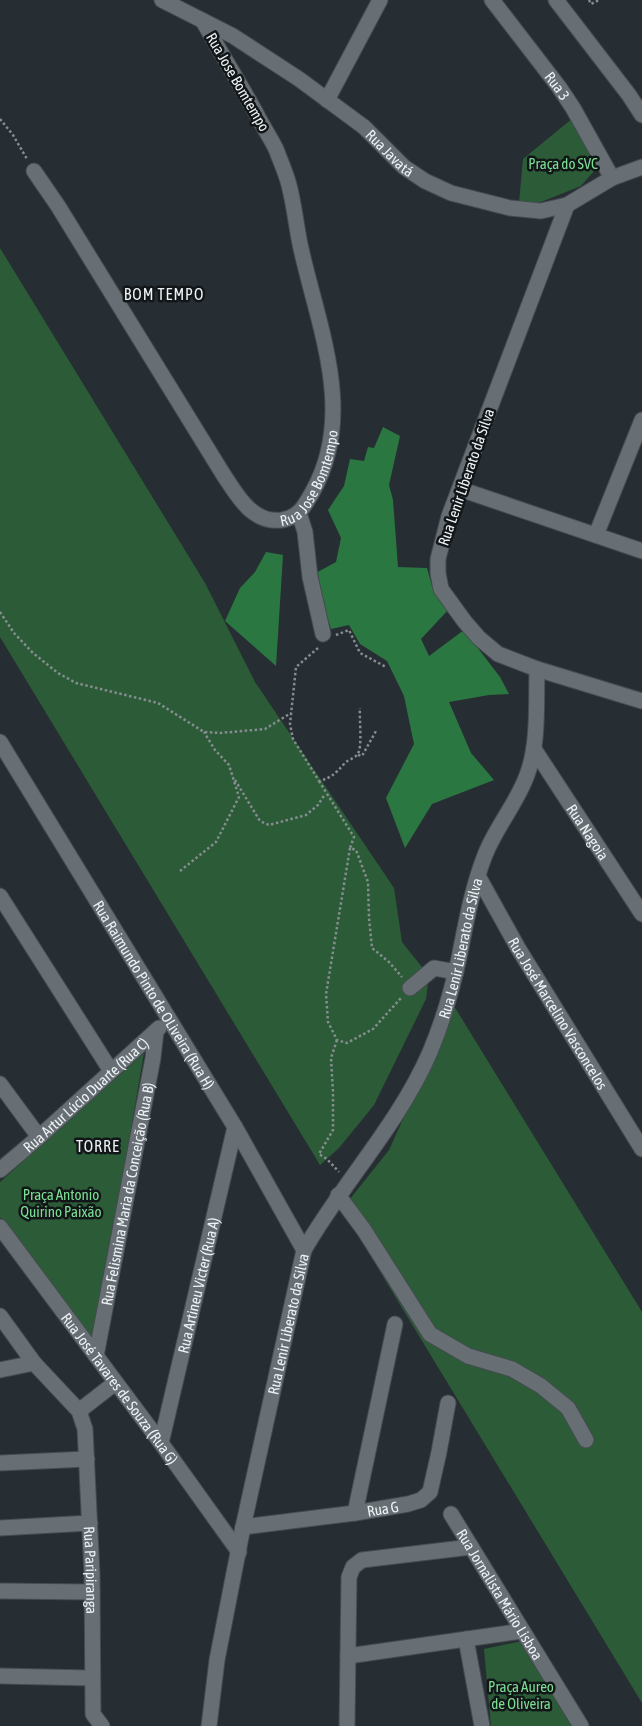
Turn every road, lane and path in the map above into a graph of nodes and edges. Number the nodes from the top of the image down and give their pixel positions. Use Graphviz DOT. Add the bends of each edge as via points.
graph roads {
  1 [pos="380,0"];
  2 [pos="492,0"];
  3 [pos="556,0"];
  4 [pos="589,0"];
  5 [pos="599,0"];
  6 [pos="167,1"];
  7 [pos="203,21"];
  8 [pos="327,100"];
  9 [pos="642,115"];
  10 [pos="0,119"];
  11 [pos="642,167"];
  12 [pos="34,171"];
  13 [pos="612,178"];
  14 [pos="567,205"];
  15 [pos="642,420"];
  16 [pos="460,489"];
  17 [pos="299,513"];
  18 [pos="596,535"];
  19 [pos="642,551"];
  20 [pos="0,612"];
  21 [pos="324,636"];
  22 [pos="386,667"];
  23 [pos="537,669"];
  24 [pos="642,701"];
  25 [pos="360,708"];
  26 [pos="291,713"];
  27 [pos="376,731"];
  28 [pos="204,732"];
  29 [pos="0,742"];
  30 [pos="534,749"];
  31 [pos="358,755"];
  32 [pos="233,777"];
  33 [pos="319,782"];
  34 [pos="325,794"];
  35 [pos="350,848"];
  36 [pos="180,872"];
  37 [pos="478,876"];
  38 [pos="0,896"];
  39 [pos="642,914"];
  40 [pos="456,972"];
  41 [pos="412,986"];
  42 [pos="169,1019"];
  43 [pos="156,1031"];
  44 [pos="337,1040"];
  45 [pos="111,1071"];
  46 [pos="0,1084"];
  47 [pos="235,1127"];
  48 [pos="39,1136"];
  49 [pos="642,1149"];
  50 [pos="0,1170"];
  51 [pos="348,1182"];
  52 [pos="338,1195"];
  53 [pos="0,1227"];
  54 [pos="304,1250"];
  55 [pos="0,1316"];
  56 [pos="395,1324"];
  57 [pos="96,1356"];
  58 [pos="34,1363"];
  59 [pos="0,1370"];
  60 [pos="115,1383"];
  61 [pos="448,1403"];
  62 [pos="79,1411"];
  63 [pos="586,1440"];
  64 [pos="161,1443"];
  65 [pos="88,1459"];
  66 [pos="0,1464"];
  67 [pos="355,1512"];
  68 [pos="451,1514"];
  69 [pos="90,1524"];
  70 [pos="243,1527"];
  71 [pos="0,1528"];
  72 [pos="471,1547"];
  73 [pos="239,1552"];
  74 [pos="0,1592"];
  75 [pos="92,1592"];
  76 [pos="522,1631"];
  77 [pos="466,1639"];
  78 [pos="348,1656"];
  79 [pos="0,1676"];
  80 [pos="92,1678"];
  81 [pos="102,1726"];
  82 [pos="209,1726"];
  83 [pos="347,1726"];
  84 [pos="482,1726"];
  85 [pos="581,1726"];
  1 -- 8 [label="street"];
  2 -- 13 [label="street, Rua 3" via="569,101"];
  3 -- 9 [label="street"];
  4 -- 5 [label="path" via="591,4"];
  6 -- 7 [label="street, Rua Javatá"];
  7 -- 8 [label="street, Rua Javatá" via="233,36"];
  7 -- 17 [label="street, Rua Jose Bomtempo" via="275,147 289,182 300,244 325,345 332,384 332,429 323,469"];
  8 -- 14 [label="street, Rua Javatá" via="364,127 404,167 425,181 451,192 510,208 541,211"];
  10 -- 12 [label="path" via="14,135"];
  11 -- 13 [label="street, Rua Javatá"];
  12 -- 17 [label="street, Rua Jose Bomtempo" via="242,503 266,519 288,519"];
  13 -- 14 [label="street, Rua Javatá"];
  14 -- 16 [label="street, Rua Lenir Liberato da Silva"];
  15 -- 18 [label="street"];
  16 -- 18 [label="street"];
  16 -- 23 [label="street, Rua Lenir Liberato da Silva" via="438,559 441,589 465,622 498,654"];
  17 -- 21 [label="street"];
  18 -- 19 [label="street"];
  20 -- 28 [label="path" via="14,633 58,674 76,683 158,703"];
  21 -- 22 [label="path" via="349,630 360,653"];
  21 -- 26 [label="path" via="314,653 296,667"];
  23 -- 24 [label="street"];
  23 -- 30 [label="street, Rua Lenir Liberato da Silva"];
  25 -- 31 [label="path"];
  26 -- 28 [label="path" via="265,729"];
  26 -- 33 [label="path" via="293,739"];
  27 -- 31 [label="path" via="362,756"];
  28 -- 32 [label="path" via="214,750 229,765"];
  29 -- 42 [label="street, Rua Raimundo Pinto de OLiveira (Rua H)"];
  30 -- 37 [label="street, Rua Lenir Liberato da Silva" via="528,774 494,836"];
  30 -- 39 [label="street, Rua Nagoia"];
  31 -- 33 [label="path" via="345,762 329,779"];
  32 -- 34 [label="path" via="260,821 269,825 306,815 318,806"];
  32 -- 36 [label="path" via="239,797 216,842"];
  33 -- 34 [label="path"];
  34 -- 35 [label="path" via="354,838"];
  35 -- 41 [label="path" via="356,850 368,882 372,948"];
  35 -- 44 [label="path" via="326,994 328,1022"];
  37 -- 40 [label="street, Rua Lenir Liberato da Silva"];
  37 -- 49 [label="street, Rua José Marcelino Vasconcelos" via="518,948"];
  38 -- 45 [label="street"];
  40 -- 41 [label="street" via="434,968"];
  40 -- 51 [label="street, Rua Lenir Liberato da Silva" via="443,1019 409,1093"];
  41 -- 44 [label="path" via="374,1028 347,1043"];
  42 -- 43 [label="street, Rua Artur Lúcio Duarte (Rua C)"];
  42 -- 47 [label="street, Rua Raimundo Pinto de OLiveira (Rua H)"];
  43 -- 45 [label="street, Rua Artur Lúcio Duarte (Rua C)"];
  43 -- 57 [label="street, Rua Felismina Maria da Conceição (Rua B)"];
  44 -- 51 [label="path" via="331,1058 333,1130 319,1154"];
  45 -- 48 [label="street, Rua Artur Lúcio Duarte (Rua C)"];
  46 -- 48 [label="street"];
  47 -- 54 [label="street, Rua Raimundo Pinto de OLiveira (Rua H)"];
  47 -- 64 [label="street, Rua Artineu Victer (Rua A)"];
  48 -- 50 [label="street, Rua Artur Lúcio Duarte (Rua C)"];
  51 -- 52 [label="street, Rua Lenir Liberato da Silva"];
  52 -- 54 [label="street, Rua Lenir Liberato da Silva"];
  52 -- 63 [label="street" via="430,1334 468,1356 512,1369 541,1386 568,1408"];
  53 -- 57 [label="street, Rua José Tavares de Souza (Rua G)"];
  54 -- 70 [label="street, Rua Lenir Liberato da Silva"];
  55 -- 58 [label="street"];
  56 -- 67 [label="street"];
  57 -- 60 [label="street, Rua José Tavares de Souza (Rua G)"];
  58 -- 59 [label="street"];
  58 -- 62 [label="street"];
  60 -- 62 [label="street"];
  60 -- 64 [label="street, Rua José Tavares de Souza (Rua G)"];
  61 -- 67 [label="street, Rua G" via="430,1492 421,1500 408,1504"];
  62 -- 65 [label="street, Rua Paripiranga" via="85,1429"];
  64 -- 73 [label="street, Rua José Tavares de Souza (Rua G)"];
  65 -- 66 [label="street"];
  65 -- 69 [label="street, Rua Paripiranga"];
  67 -- 70 [label="street, Rua G"];
  68 -- 72 [label="street, Rua Jornalista Mário Lisboa"];
  69 -- 71 [label="street"];
  69 -- 75 [label="street, Rua Paripiranga"];
  70 -- 73 [label="street, Rua Lenir Liberato da Silva"];
  72 -- 76 [label="street, Rua Jornalista Mário Lisboa"];
  72 -- 78 [label="street" via="362,1560 353,1566 349,1576"];
  73 -- 82 [label="street, Rua Lenir Liberato da Silva" via="217,1660"];
  74 -- 75 [label="street"];
  75 -- 80 [label="street, Rua Paripiranga"];
  76 -- 77 [label="street"];
  76 -- 85 [label="street, Rua Jornalista Mário Lisboa"];
  77 -- 78 [label="street"];
  77 -- 84 [label="street"];
  78 -- 83 [label="street"];
  79 -- 80 [label="street"];
  80 -- 81 [label="street, Rua Paripiranga" via="93,1714"];
}
